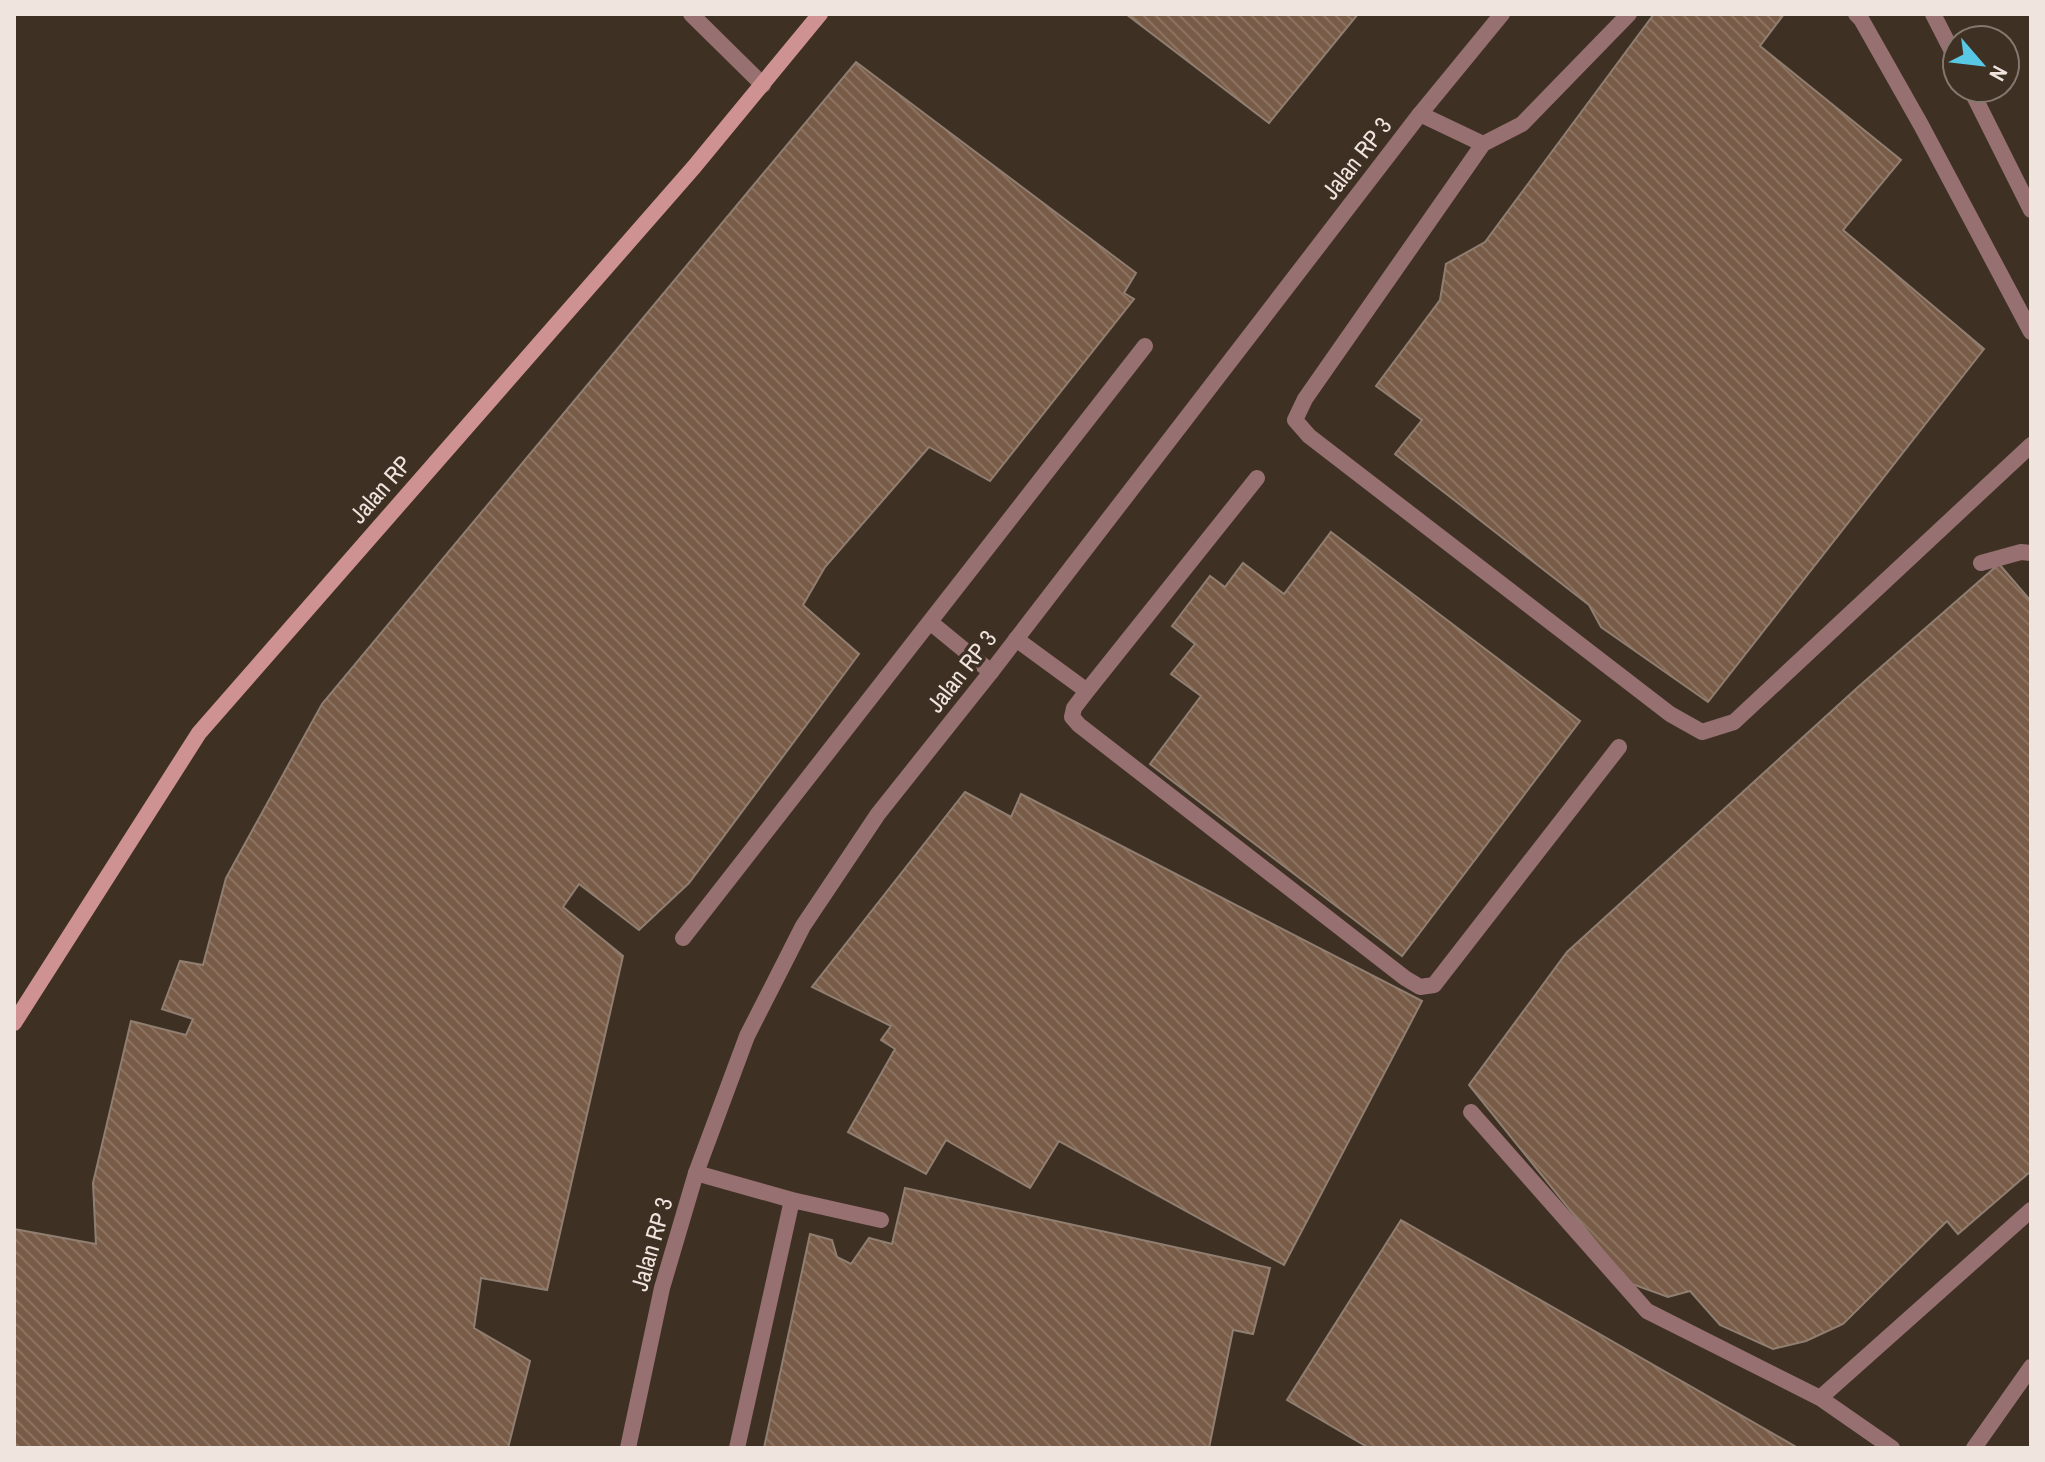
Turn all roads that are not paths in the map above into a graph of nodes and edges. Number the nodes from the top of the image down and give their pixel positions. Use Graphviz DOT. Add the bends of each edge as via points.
graph roads {
  1 [pos="820,14"];
  2 [pos="1502,14"];
  3 [pos="1629,14"];
  4 [pos="1856,14"];
  5 [pos="701,17"];
  6 [pos="763,85"];
  7 [pos="1978,104"];
  8 [pos="1420,114"];
  9 [pos="1483,144"];
  10 [pos="2031,210"];
  11 [pos="2031,332"];
  12 [pos="1145,346"];
  13 [pos="2031,445"];
  14 [pos="1257,478"];
  15 [pos="2031,553"];
  16 [pos="1981,563"];
  17 [pos="930,622"];
  18 [pos="1016,639"];
  19 [pos="991,672"];
  20 [pos="1087,691"];
  21 [pos="1619,747"];
  22 [pos="683,938"];
  23 [pos="14,1023"];
  24 [pos="1471,1112"];
  25 [pos="696,1173"];
  26 [pos="792,1200"];
  27 [pos="2031,1210"];
  28 [pos="881,1220"];
  29 [pos="2031,1367"];
  30 [pos="1820,1398"];
  31 [pos="628,1448"];
  32 [pos="737,1448"];
  33 [pos="1892,1448"];
  34 [pos="1974,1448"];
  1 -- 6 [label="street, Jalan RP"];
  2 -- 8 [label="street, Jalan RP 3"];
  3 -- 9 [label="street" via="1522,124"];
  4 -- 11 [label="street"];
  5 -- 6 [label="street"];
  6 -- 23 [label="street, Jalan RP" via="199,733"];
  7 -- 10 [label="street"];
  8 -- 9 [label="street"];
  8 -- 18 [label="street, Jalan RP 3"];
  9 -- 13 [label="street" via="1295,420 1658,705 1702,732 1734,722"];
  12 -- 17 [label="street"];
  14 -- 20 [label="street"];
  15 -- 16 [label="street"];
  17 -- 19 [label="street"];
  17 -- 22 [label="street"];
  18 -- 19 [label="street, Jalan RP 3"];
  18 -- 20 [label="street"];
  19 -- 25 [label="street, Jalan RP 3" via="878,814 803,926 747,1036"];
  20 -- 21 [label="street" via="1074,708 1072,717 1079,725 1420,987 1434,985"];
  24 -- 30 [label="street" via="1647,1311"];
  25 -- 26 [label="street"];
  25 -- 31 [label="street, Jalan RP 3" via="662,1288"];
  26 -- 28 [label="street"];
  26 -- 32 [label="street"];
  27 -- 30 [label="street"];
  29 -- 34 [label="street"];
  30 -- 33 [label="street"];
}
